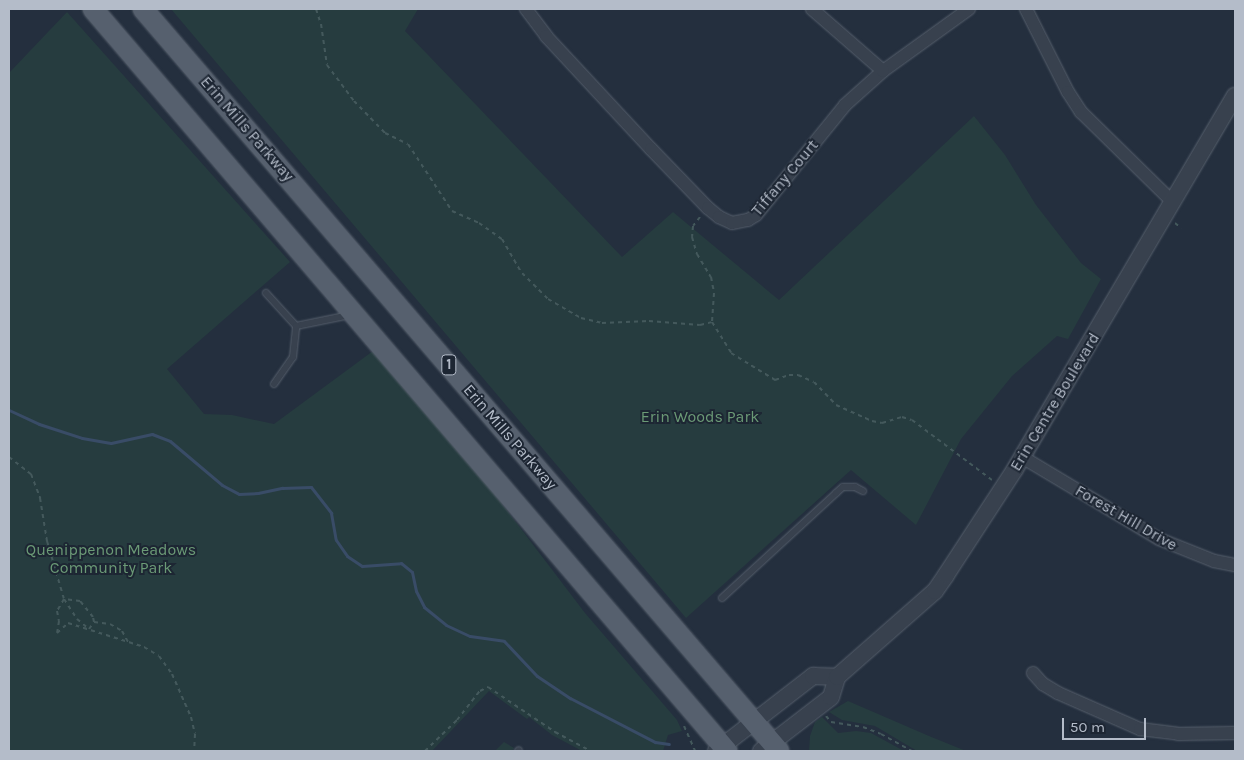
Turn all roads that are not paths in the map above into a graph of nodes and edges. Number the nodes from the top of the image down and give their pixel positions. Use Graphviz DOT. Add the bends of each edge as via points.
graph roads {
  1 [pos="93,9"];
  2 [pos="144,9"];
  3 [pos="526,9"];
  4 [pos="812,9"];
  5 [pos="968,9"];
  6 [pos="1026,9"];
  7 [pos="883,71"];
  8 [pos="1235,96"];
  9 [pos="1173,202"];
  10 [pos="266,293"];
  11 [pos="354,315"];
  12 [pos="296,326"];
  13 [pos="274,384"];
  14 [pos="1022,457"];
  15 [pos="863,491"];
  16 [pos="1235,565"];
  17 [pos="722,598"];
  18 [pos="1033,673"];
  19 [pos="836,677"];
  20 [pos="755,721"];
  21 [pos="1235,733"];
  22 [pos="771,748"];
  23 [pos="722,750"];
  1 -- 11 [label="main road"];
  2 -- 20 [label="main road, Erin Mills Parkway / 1"];
  3 -- 7 [label="street, Tiffany Court" via="546,36 708,208 719,218 732,223 756,215 845,105"];
  4 -- 7 [label="street"];
  5 -- 7 [label="street, Tiffany Court"];
  6 -- 9 [label="street" via="1081,112"];
  8 -- 9 [label="street, Erin Centre Boulevard"];
  9 -- 14 [label="street, Erin Centre Boulevard"];
  10 -- 12 [label="lane"];
  11 -- 12 [label="lane"];
  11 -- 23 [label="main road"];
  12 -- 13 [label="lane" via="293,356"];
  14 -- 16 [label="street, Forest Hill Drive" via="1159,539 1214,561"];
  14 -- 19 [label="street, Erin Centre Boulevard" via="935,590"];
  15 -- 17 [label="lane" via="843,487"];
  18 -- 21 [label="street" via="1058,693 1140,729 1178,734"];
  19 -- 20 [label="street" via="813,676"];
  19 -- 22 [label="street, Erin Centre Boulevard" via="831,697"];
  20 -- 22 [label="main road, Erin Mills Parkway / 1"];
  20 -- 23 [label="street"];
}
